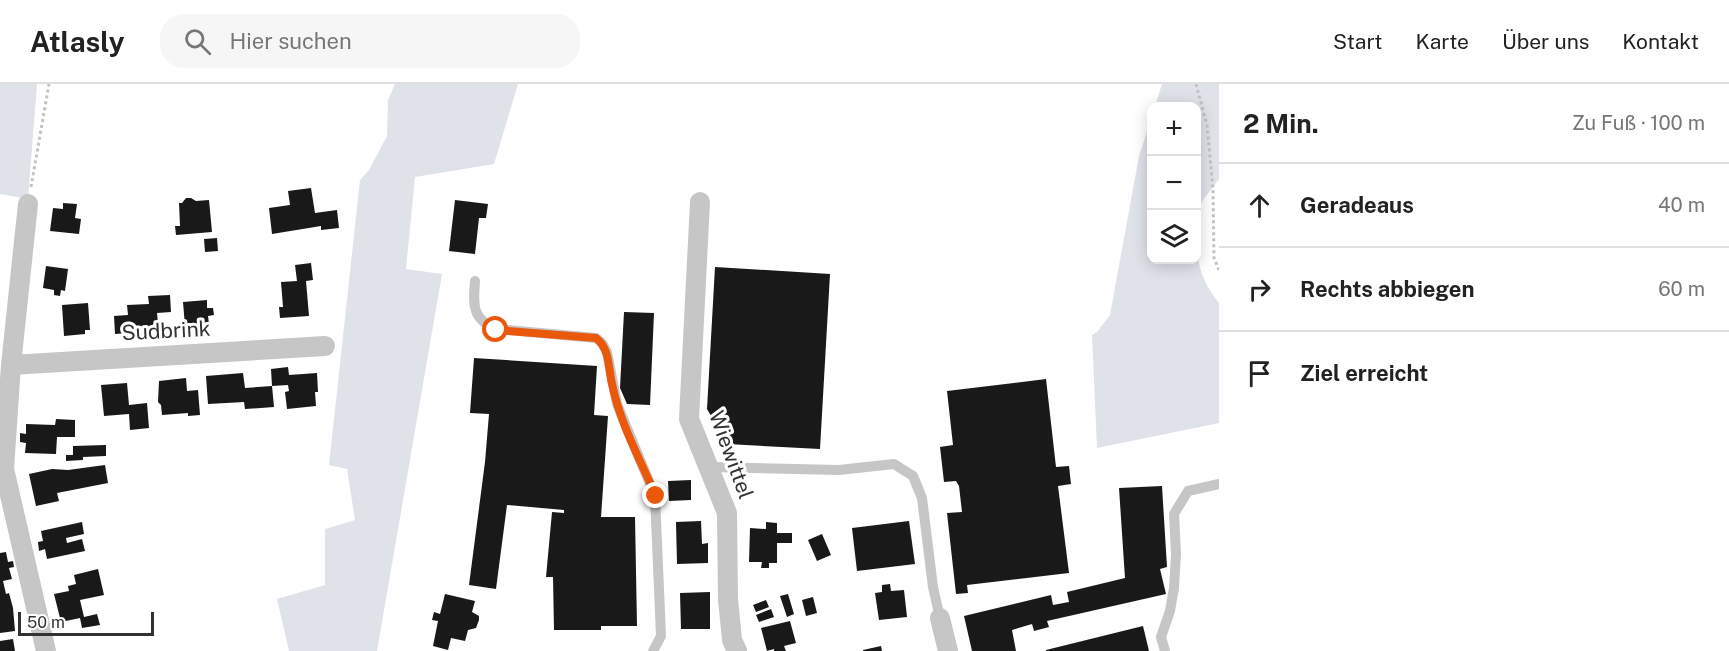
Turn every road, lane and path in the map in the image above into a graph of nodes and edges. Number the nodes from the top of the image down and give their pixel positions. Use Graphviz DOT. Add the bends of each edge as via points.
graph roads {
  1 [pos="49,84"];
  2 [pos="1196,84"];
  3 [pos="700,202"];
  4 [pos="28,204"];
  5 [pos="1219,270"];
  6 [pos="475,281"];
  7 [pos="325,346"];
  8 [pos="11,365"];
  9 [pos="710,467"];
  10 [pos="1219,484"];
  11 [pos="940,618"];
  12 [pos="46,651"];
  13 [pos="653,651"];
  14 [pos="736,651"];
  15 [pos="948,651"];
  16 [pos="1164,651"];
  1 -- 4 [label="path"];
  2 -- 5 [label="path" via="1207,125 1214,258"];
  3 -- 9 [label="street, Wiewittel" via="689,419"];
  4 -- 8 [label="street"];
  6 -- 13 [label="lane" via="473,304 486,325 496,330 596,338 607,352 617,404 656,496 661,636"];
  7 -- 8 [label="street, Sudbrink"];
  8 -- 12 [label="street" via="4,469"];
  9 -- 11 [label="lane" via="839,470 894,465 913,476 922,498"];
  9 -- 14 [label="street, Wiewittel" via="727,513 728,599"];
  10 -- 16 [label="lane" via="1188,491 1174,514 1174,588 1161,638"];
  11 -- 15 [label="street"];
}
